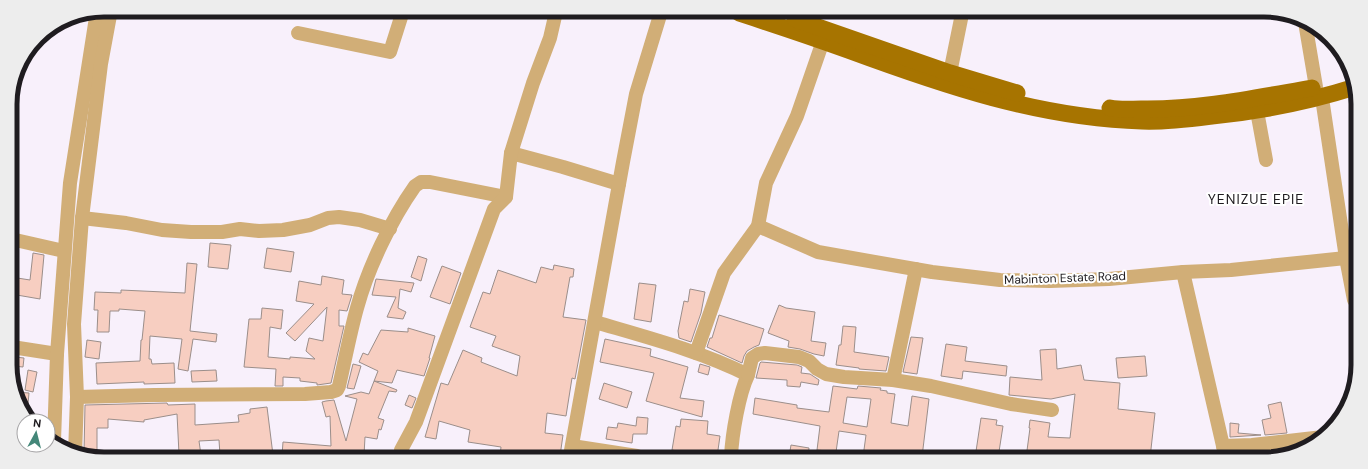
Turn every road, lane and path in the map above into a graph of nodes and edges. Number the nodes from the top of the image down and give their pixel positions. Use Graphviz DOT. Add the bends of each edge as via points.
graph roads {
  1 [pos="96,17"];
  2 [pos="110,17"];
  3 [pos="401,17"];
  4 [pos="555,17"];
  5 [pos="659,17"];
  6 [pos="751,17"];
  7 [pos="787,17"];
  8 [pos="961,17"];
  9 [pos="1306,29"];
  10 [pos="298,33"];
  11 [pos="823,41"];
  12 [pos="950,73"];
  13 [pos="1347,80"];
  14 [pos="1349,88"];
  15 [pos="1319,92"];
  16 [pos="1257,111"];
  17 [pos="512,154"];
  18 [pos="1266,160"];
  19 [pos="619,184"];
  20 [pos="506,197"];
  21 [pos="82,218"];
  22 [pos="758,226"];
  23 [pos="390,229"];
  24 [pos="17,240"];
  25 [pos="64,251"];
  26 [pos="1350,258"];
  27 [pos="1351,268"];
  28 [pos="916,269"];
  29 [pos="1183,272"];
  30 [pos="595,322"];
  31 [pos="17,348"];
  32 [pos="696,353"];
  33 [pos="57,354"];
  34 [pos="748,375"];
  35 [pos="893,380"];
  36 [pos="77,397"];
  37 [pos="1052,410"];
  38 [pos="55,413"];
  39 [pos="1310,438"];
  40 [pos="75,447"];
  41 [pos="571,451"];
  42 [pos="402,452"];
  43 [pos="584,452"];
  44 [pos="731,452"];
  45 [pos="1225,452"];
  1 -- 25 [label="street" via="70,183"];
  2 -- 21 [label="street" via="101,64"];
  3 -- 10 [label="street" via="390,52"];
  4 -- 17 [label="street"];
  5 -- 19 [label="street" via="636,94"];
  6 -- 11 [label="main road"];
  7 -- 12 [label="main road"];
  8 -- 12 [label="street"];
  9 -- 15 [label="street"];
  11 -- 16 [label="main road" via="984,96 1078,116 1143,122"];
  11 -- 22 [label="street" via="797,116 766,183"];
  12 -- 15 [label="main road" via="1032,97 1113,109 1201,106"];
  13 -- 15 [label="main road"];
  14 -- 15 [label="main road"];
  15 -- 16 [label="main road"];
  15 -- 26 [label="street"];
  16 -- 18 [label="street"];
  17 -- 19 [label="street"];
  17 -- 20 [label="street"];
  19 -- 30 [label="street"];
  20 -- 23 [label="street" via="421,182 411,192"];
  20 -- 42 [label="street" via="494,209 416,422"];
  21 -- 23 [label="street" via="162,230 222,232 240,229 283,230 339,217"];
  21 -- 36 [label="street" via="74,324"];
  22 -- 28 [label="street, Mabinton Estate Road" via="818,252"];
  22 -- 32 [label="street" via="724,273"];
  23 -- 36 [label="street" via="368,275 357,307 337,390 305,394"];
  24 -- 25 [label="street"];
  25 -- 33 [label="street"];
  26 -- 27 [label="street"];
  26 -- 29 [label="street, Mabinton Estate Road" via="1231,270"];
  28 -- 29 [label="street, Mabinton Estate Road" via="1000,280 1050,281"];
  28 -- 35 [label="street"];
  29 -- 45 [label="street"];
  30 -- 32 [label="street"];
  30 -- 41 [label="street"];
  31 -- 33 [label="street"];
  32 -- 34 [label="street"];
  33 -- 38 [label="street"];
  34 -- 35 [label="street" via="752,358 765,353 799,357 826,374"];
  34 -- 44 [label="street" via="743,387"];
  35 -- 37 [label="street"];
  36 -- 40 [label="street"];
  39 -- 45 [label="street" via="1252,445"];
  41 -- 43 [label="street"];
}
